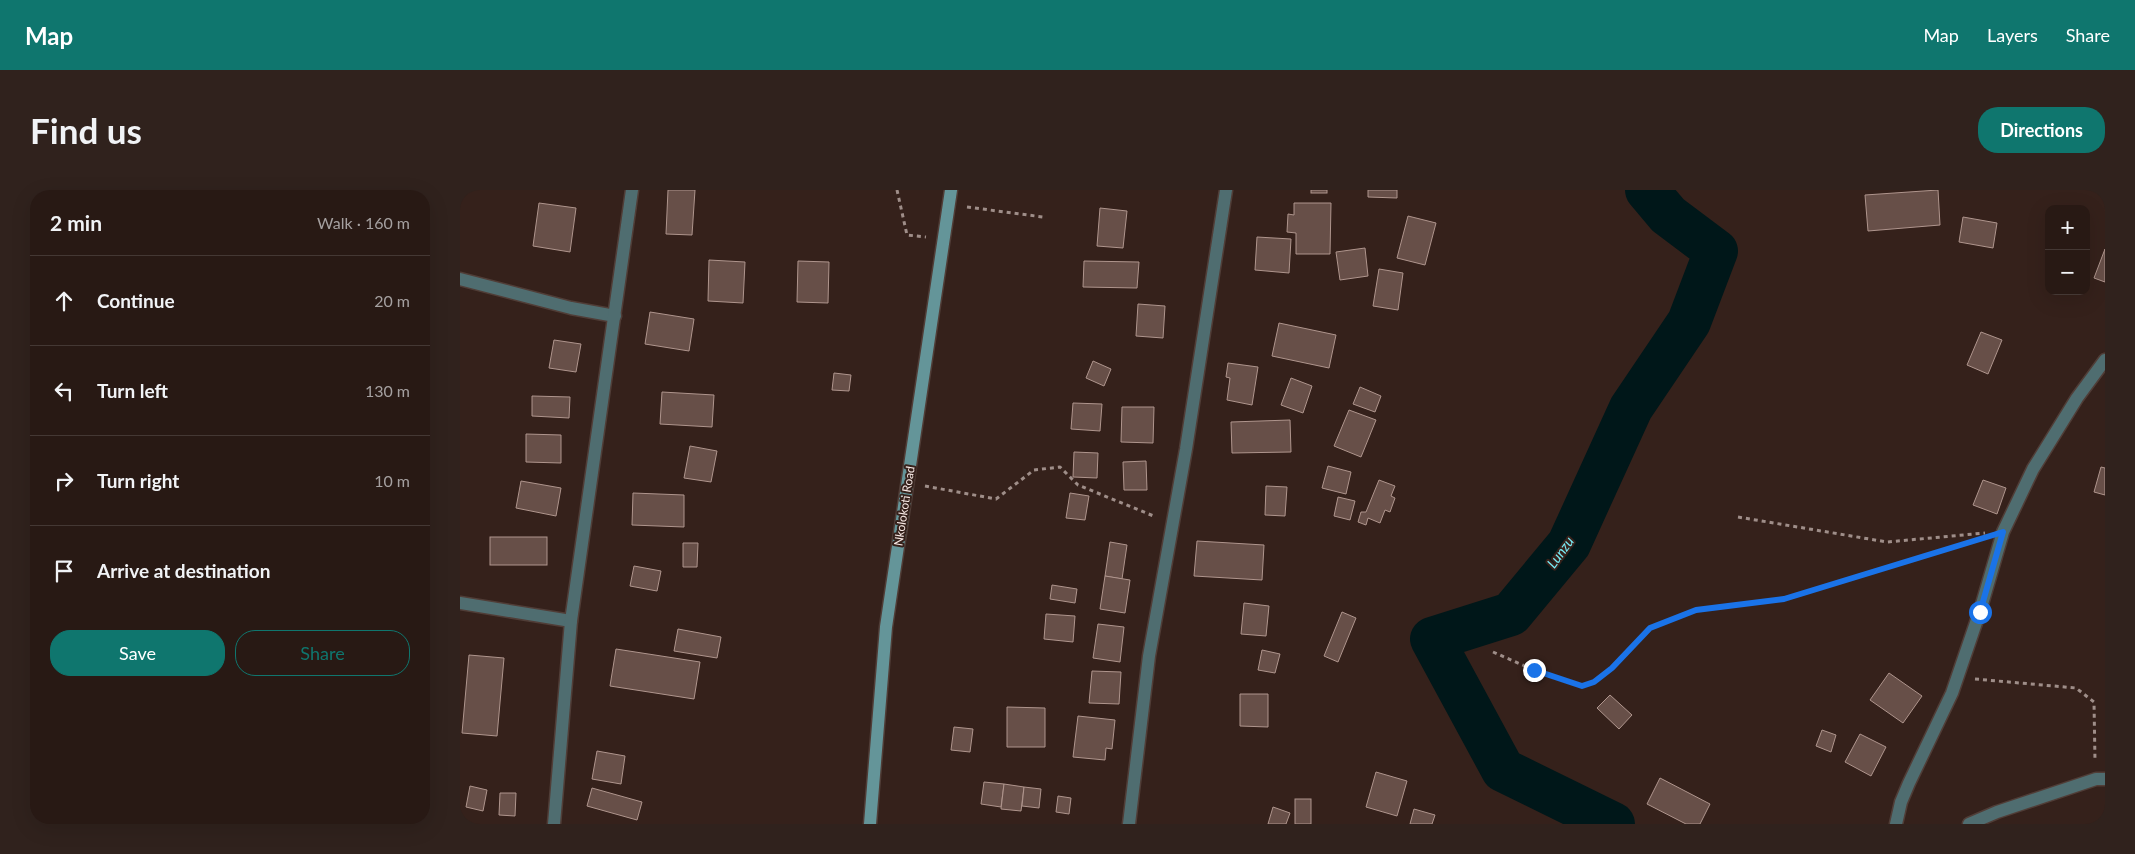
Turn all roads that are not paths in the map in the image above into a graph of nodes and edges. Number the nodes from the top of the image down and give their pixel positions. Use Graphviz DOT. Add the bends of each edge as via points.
graph roads {
  1 [pos="632,190"];
  2 [pos="951,190"];
  3 [pos="1226,190"];
  4 [pos="460,279"];
  5 [pos="615,316"];
  6 [pos="2105,360"];
  7 [pos="460,603"];
  8 [pos="571,621"];
  9 [pos="2100,779"];
  10 [pos="554,824"];
  11 [pos="870,824"];
  12 [pos="1129,824"];
  13 [pos="1896,824"];
  14 [pos="1970,824"];
  1 -- 5 [label="street"];
  2 -- 11 [label="main road, Nkolokoti Road" via="886,627"];
  3 -- 12 [label="street" via="1149,656"];
  4 -- 5 [label="street"];
  5 -- 8 [label="street"];
  6 -- 13 [label="street" via="2033,468 2003,532 1952,693 1909,783"];
  7 -- 8 [label="street"];
  8 -- 10 [label="street"];
  9 -- 14 [label="street" via="1997,812"];
}
